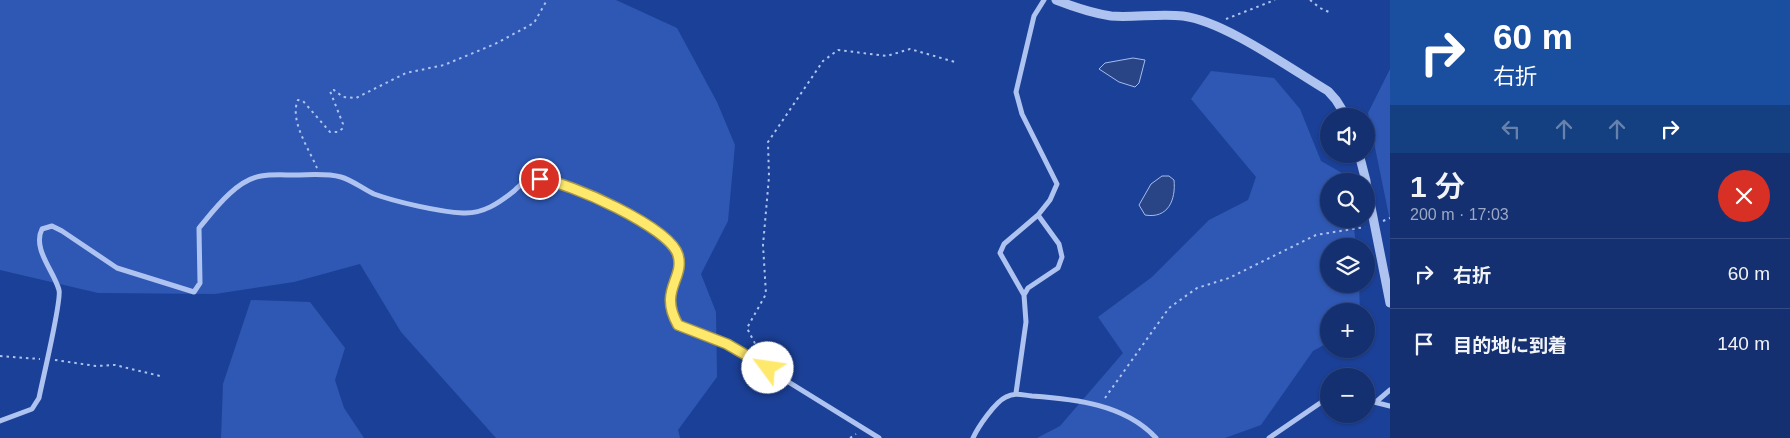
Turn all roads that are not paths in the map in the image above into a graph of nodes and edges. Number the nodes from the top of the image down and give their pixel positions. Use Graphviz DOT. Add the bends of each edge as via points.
graph roads {
  1 [pos="1044,0"];
  2 [pos="1056,0"];
  3 [pos="1341,108"];
  4 [pos="1038,215"];
  5 [pos="1375,222"];
  6 [pos="1024,295"];
  7 [pos="1390,303"];
  8 [pos="1390,390"];
  9 [pos="1016,393"];
  10 [pos="1376,402"];
  11 [pos="1320,403"];
  12 [pos="1390,406"];
  13 [pos="0,421"];
  14 [pos="879,438"];
  15 [pos="973,438"];
  16 [pos="1156,438"];
  17 [pos="1269,438"];
  1 -- 4 [label="street" via="1034,16 1016,92 1022,114 1057,184"];
  2 -- 3 [label="street" via="1084,11 1112,16 1183,16 1210,24 1328,91"];
  4 -- 6 [label="street" via="1004,244 1000,253"];
  4 -- 6 [label="street" via="1059,244 1062,257 1058,268 1028,288"];
  5 -- 7 [label="street"];
  6 -- 9 [label="street" via="1026,322"];
  8 -- 10 [label="street"];
  9 -- 15 [label="street" via="1004,398 978,427"];
  9 -- 16 [label="street" via="1099,406 1117,412"];
  10 -- 12 [label="street"];
  11 -- 17 [label="street"];
  13 -- 14 [label="street" via="32,409 38,398 47,359 60,292 40,246 42,229 52,226 62,230 117,268 194,292 200,283 199,228 232,192 260,176 320,174 342,177 375,194 464,214 483,211 525,182 554,180 642,221 673,246 679,256 670,302 671,314 678,325 727,344"];
}
